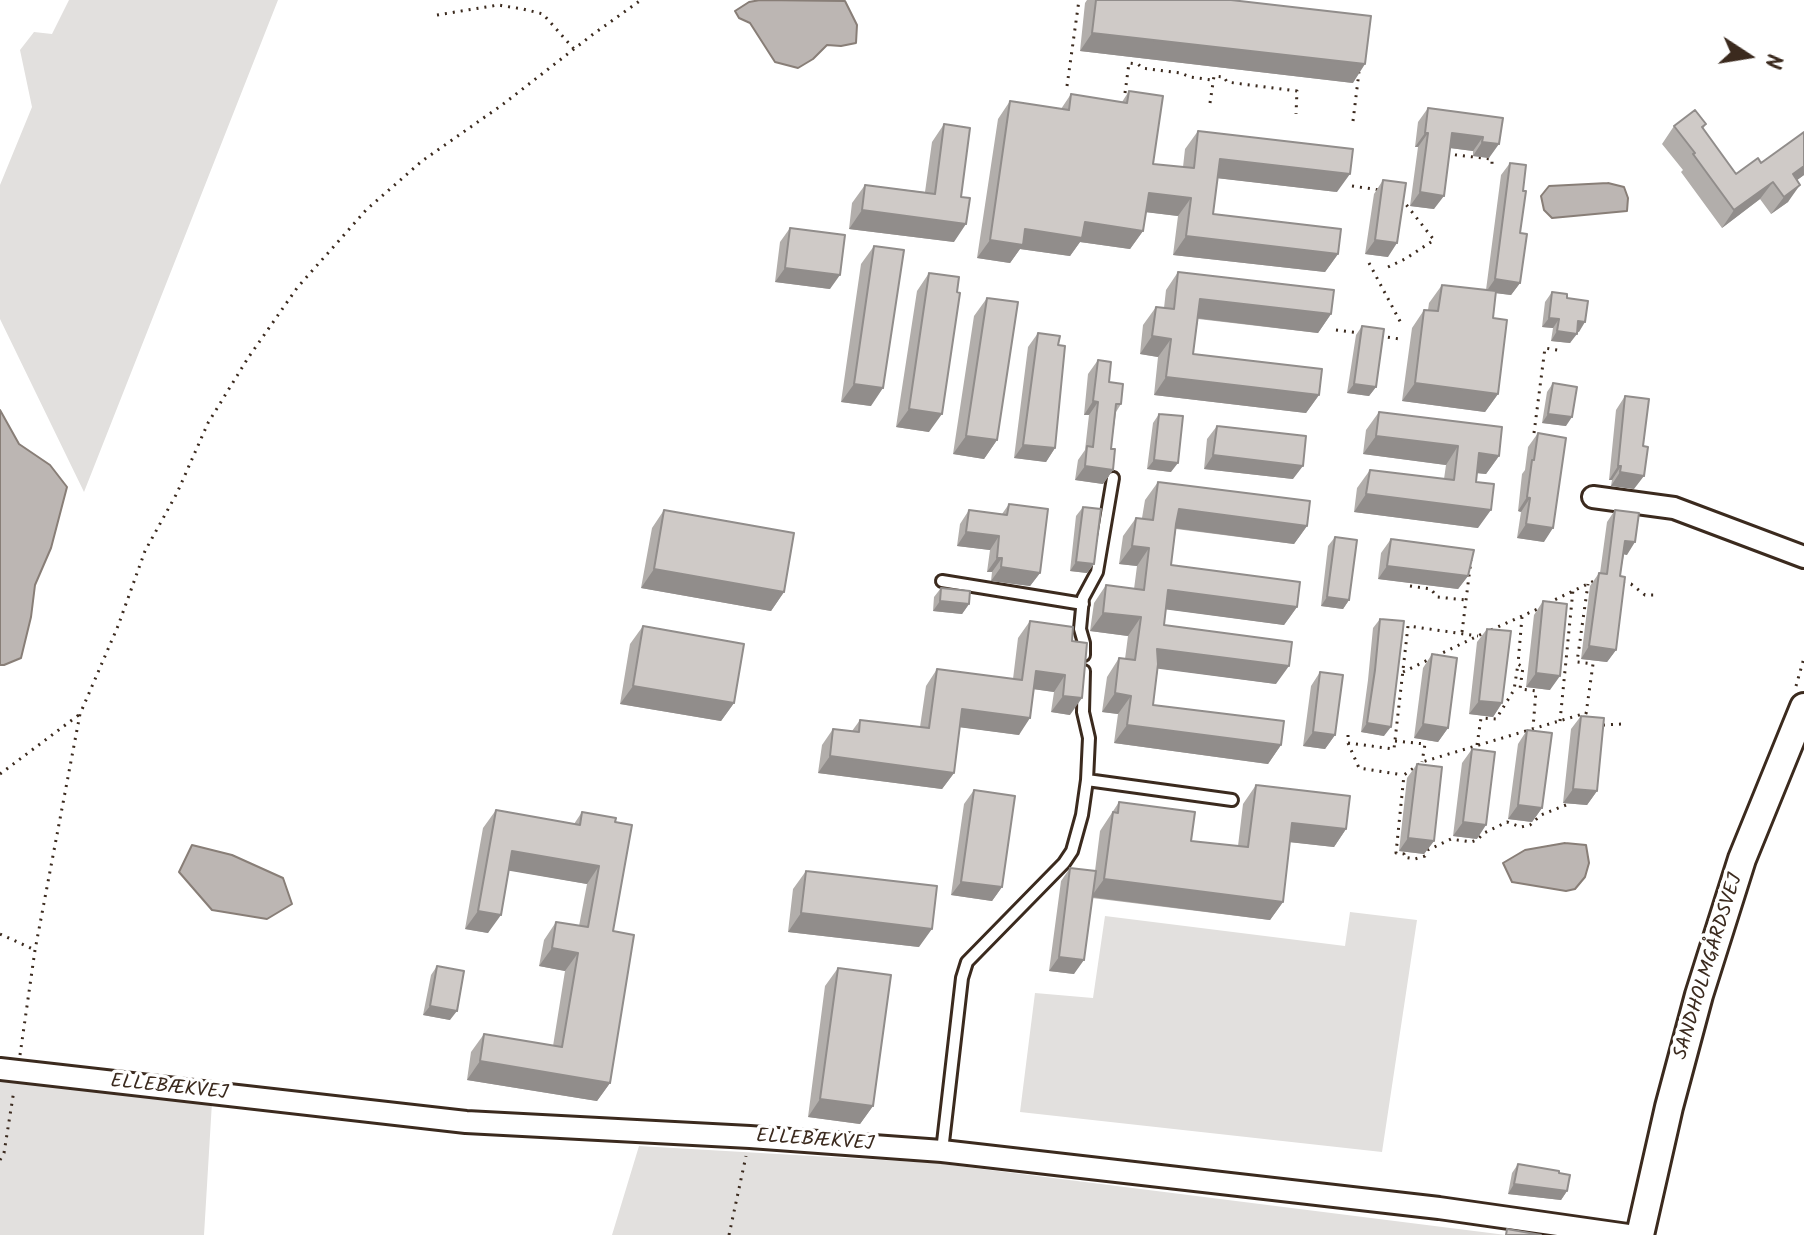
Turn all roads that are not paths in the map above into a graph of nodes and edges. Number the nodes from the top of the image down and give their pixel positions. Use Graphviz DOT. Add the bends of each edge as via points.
graph roads {
  1 [pos="1113,478"];
  2 [pos="1593,497"];
  3 [pos="1804,557"];
  4 [pos="942,581"];
  5 [pos="1083,604"];
  6 [pos="1804,707"];
  7 [pos="1087,780"];
  8 [pos="1232,800"];
  9 [pos="9,1070"];
  10 [pos="942,1151"];
  11 [pos="1628,1235"];
  12 [pos="1640,1235"];
  1 -- 5 [label="lane" via="1097,572"];
  2 -- 3 [label="street" via="1674,508"];
  4 -- 5 [label="lane"];
  5 -- 7 [label="lane"];
  6 -- 12 [label="street, SANDHOLMGÅRDSVEJ" via="1742,859 1699,995"];
  7 -- 8 [label="lane"];
  7 -- 10 [label="lane" via="1072,851 967,962"];
  9 -- 10 [label="street, ELLEBÆKVEJ" via="466,1122"];
  10 -- 11 [label="street, ELLEBÆKVEJ"];
}
